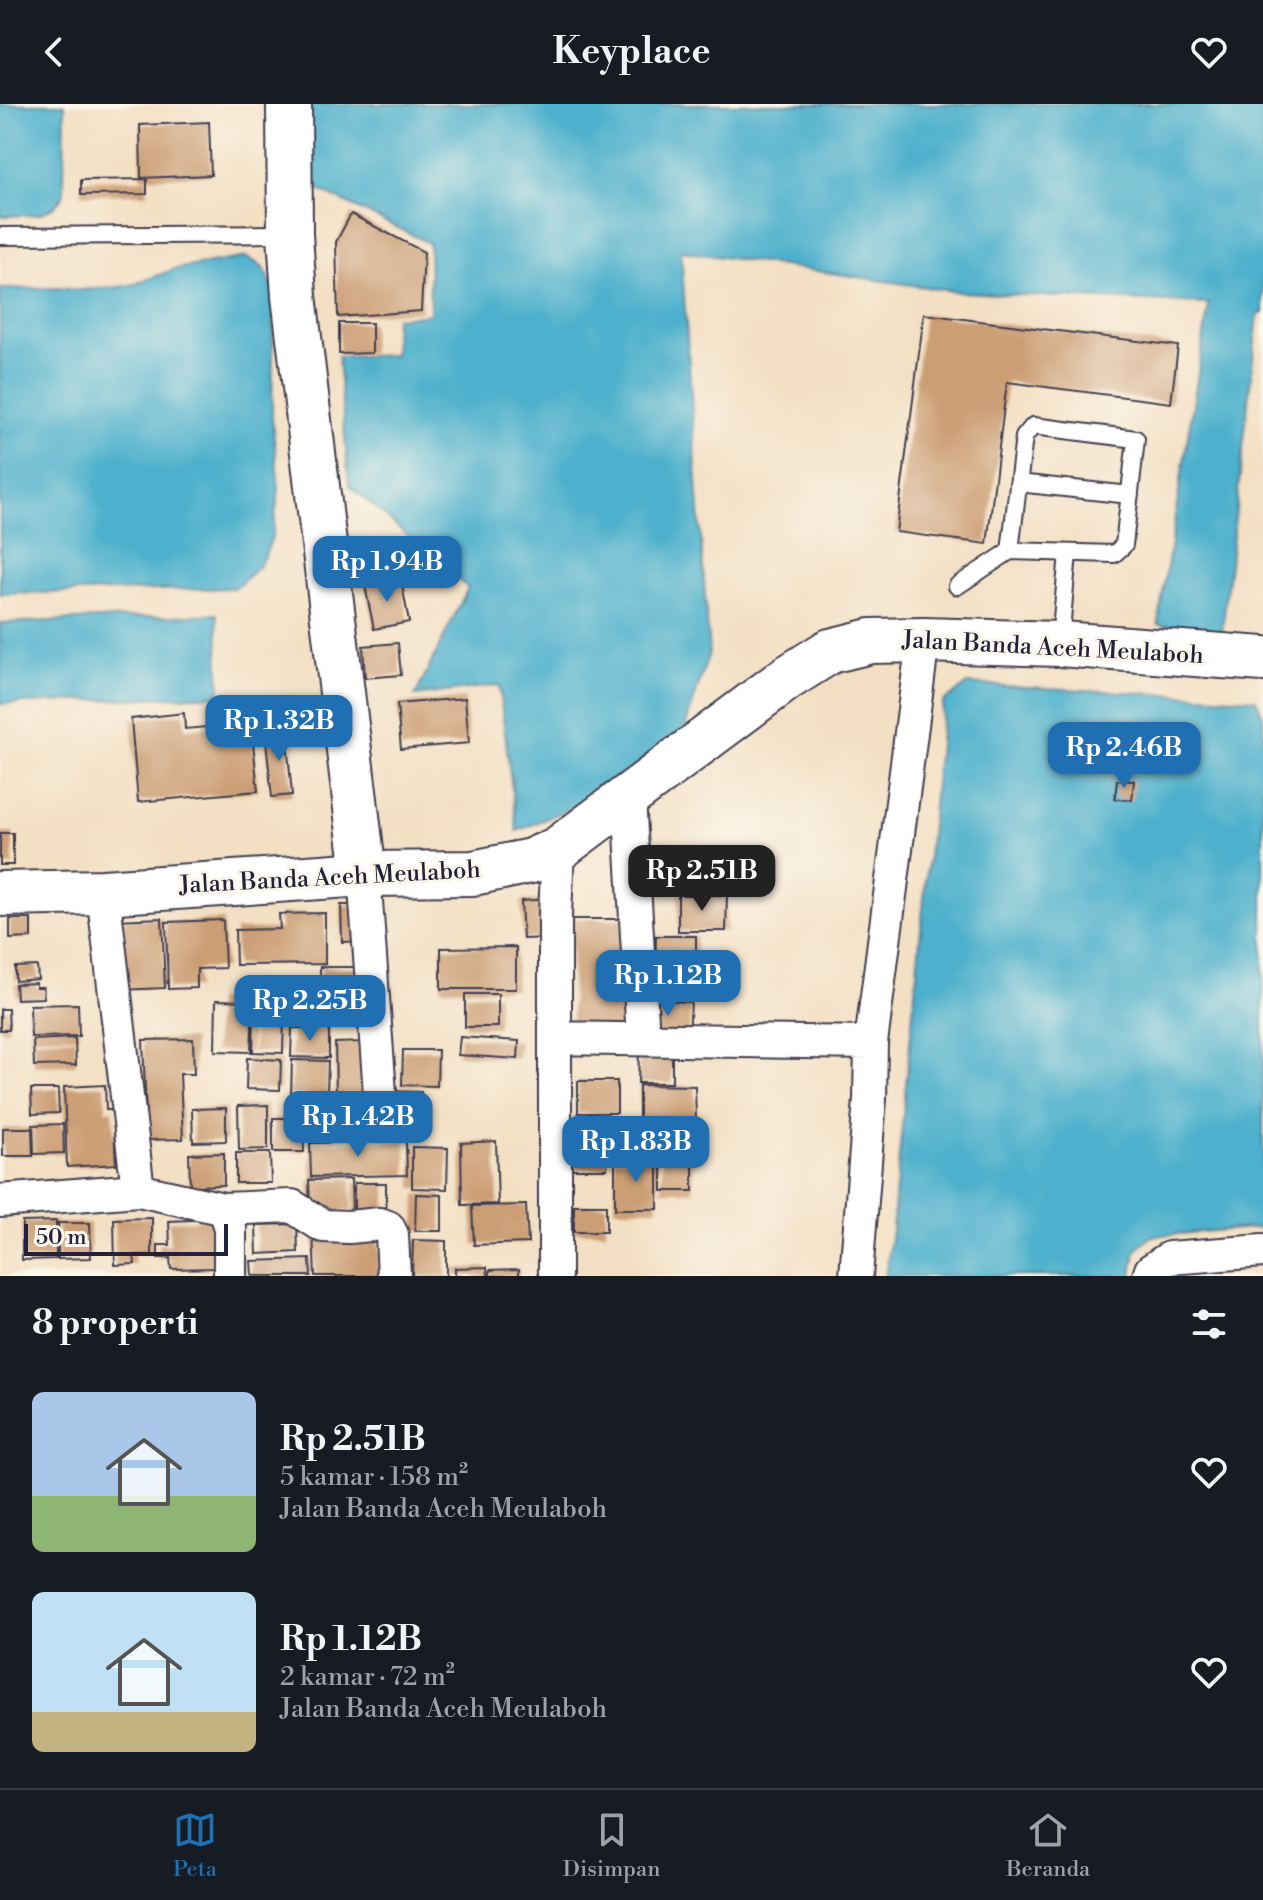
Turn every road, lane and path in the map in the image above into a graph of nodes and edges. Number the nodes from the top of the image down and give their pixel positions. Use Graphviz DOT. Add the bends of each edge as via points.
graph roads {
  1 [pos="289,104"];
  2 [pos="290,234"];
  3 [pos="0,236"];
  4 [pos="1018,483"];
  5 [pos="1130,495"];
  6 [pos="1010,551"];
  7 [pos="1068,553"];
  8 [pos="957,586"];
  9 [pos="923,640"];
  10 [pos="1060,644"];
  11 [pos="1263,659"];
  12 [pos="629,798"];
  13 [pos="558,849"];
  14 [pos="364,874"];
  15 [pos="103,892"];
  16 [pos="0,894"];
  17 [pos="555,1038"];
  18 [pos="643,1039"];
  19 [pos="871,1043"];
  20 [pos="381,1107"];
  21 [pos="138,1190"];
  22 [pos="0,1201"];
  23 [pos="224,1209"];
  24 [pos="1263,1251"];
  25 [pos="230,1276"];
  26 [pos="394,1276"];
  27 [pos="555,1276"];
  28 [pos="856,1276"];
  29 [pos="1149,1276"];
  1 -- 2 [label="main road"];
  2 -- 3 [label="lane"];
  2 -- 14 [label="main road"];
  4 -- 5 [label="lane"];
  4 -- 5 [label="lane" via="1024,437 1033,426 1136,439"];
  4 -- 6 [label="lane"];
  5 -- 7 [label="lane" via="1124,545 1114,554"];
  6 -- 7 [label="lane"];
  6 -- 8 [label="lane"];
  7 -- 10 [label="lane"];
  9 -- 10 [label="main road, Jalan Banda Aceh Meulaboh"];
  9 -- 12 [label="main road, Jalan Banda Aceh Meulaboh" via="871,641 830,651"];
  9 -- 19 [label="street"];
  10 -- 11 [label="main road, Jalan Banda Aceh Meulaboh"];
  12 -- 13 [label="main road, Jalan Banda Aceh Meulaboh"];
  12 -- 18 [label="street"];
  13 -- 14 [label="main road, Jalan Banda Aceh Meulaboh" via="531,861 473,873"];
  13 -- 17 [label="street"];
  14 -- 15 [label="main road, Jalan Banda Aceh Meulaboh"];
  14 -- 20 [label="street"];
  15 -- 16 [label="main road, Jalan Banda Aceh Meulaboh"];
  15 -- 21 [label="street"];
  17 -- 18 [label="street"];
  17 -- 27 [label="street"];
  18 -- 19 [label="street"];
  19 -- 28 [label="street"];
  21 -- 22 [label="street"];
  21 -- 23 [label="street"];
  23 -- 25 [label="street" via="230,1228"];
  23 -- 26 [label="street" via="292,1206 323,1226 388,1227"];
  24 -- 29 [label="street" via="1169,1258"];
}
